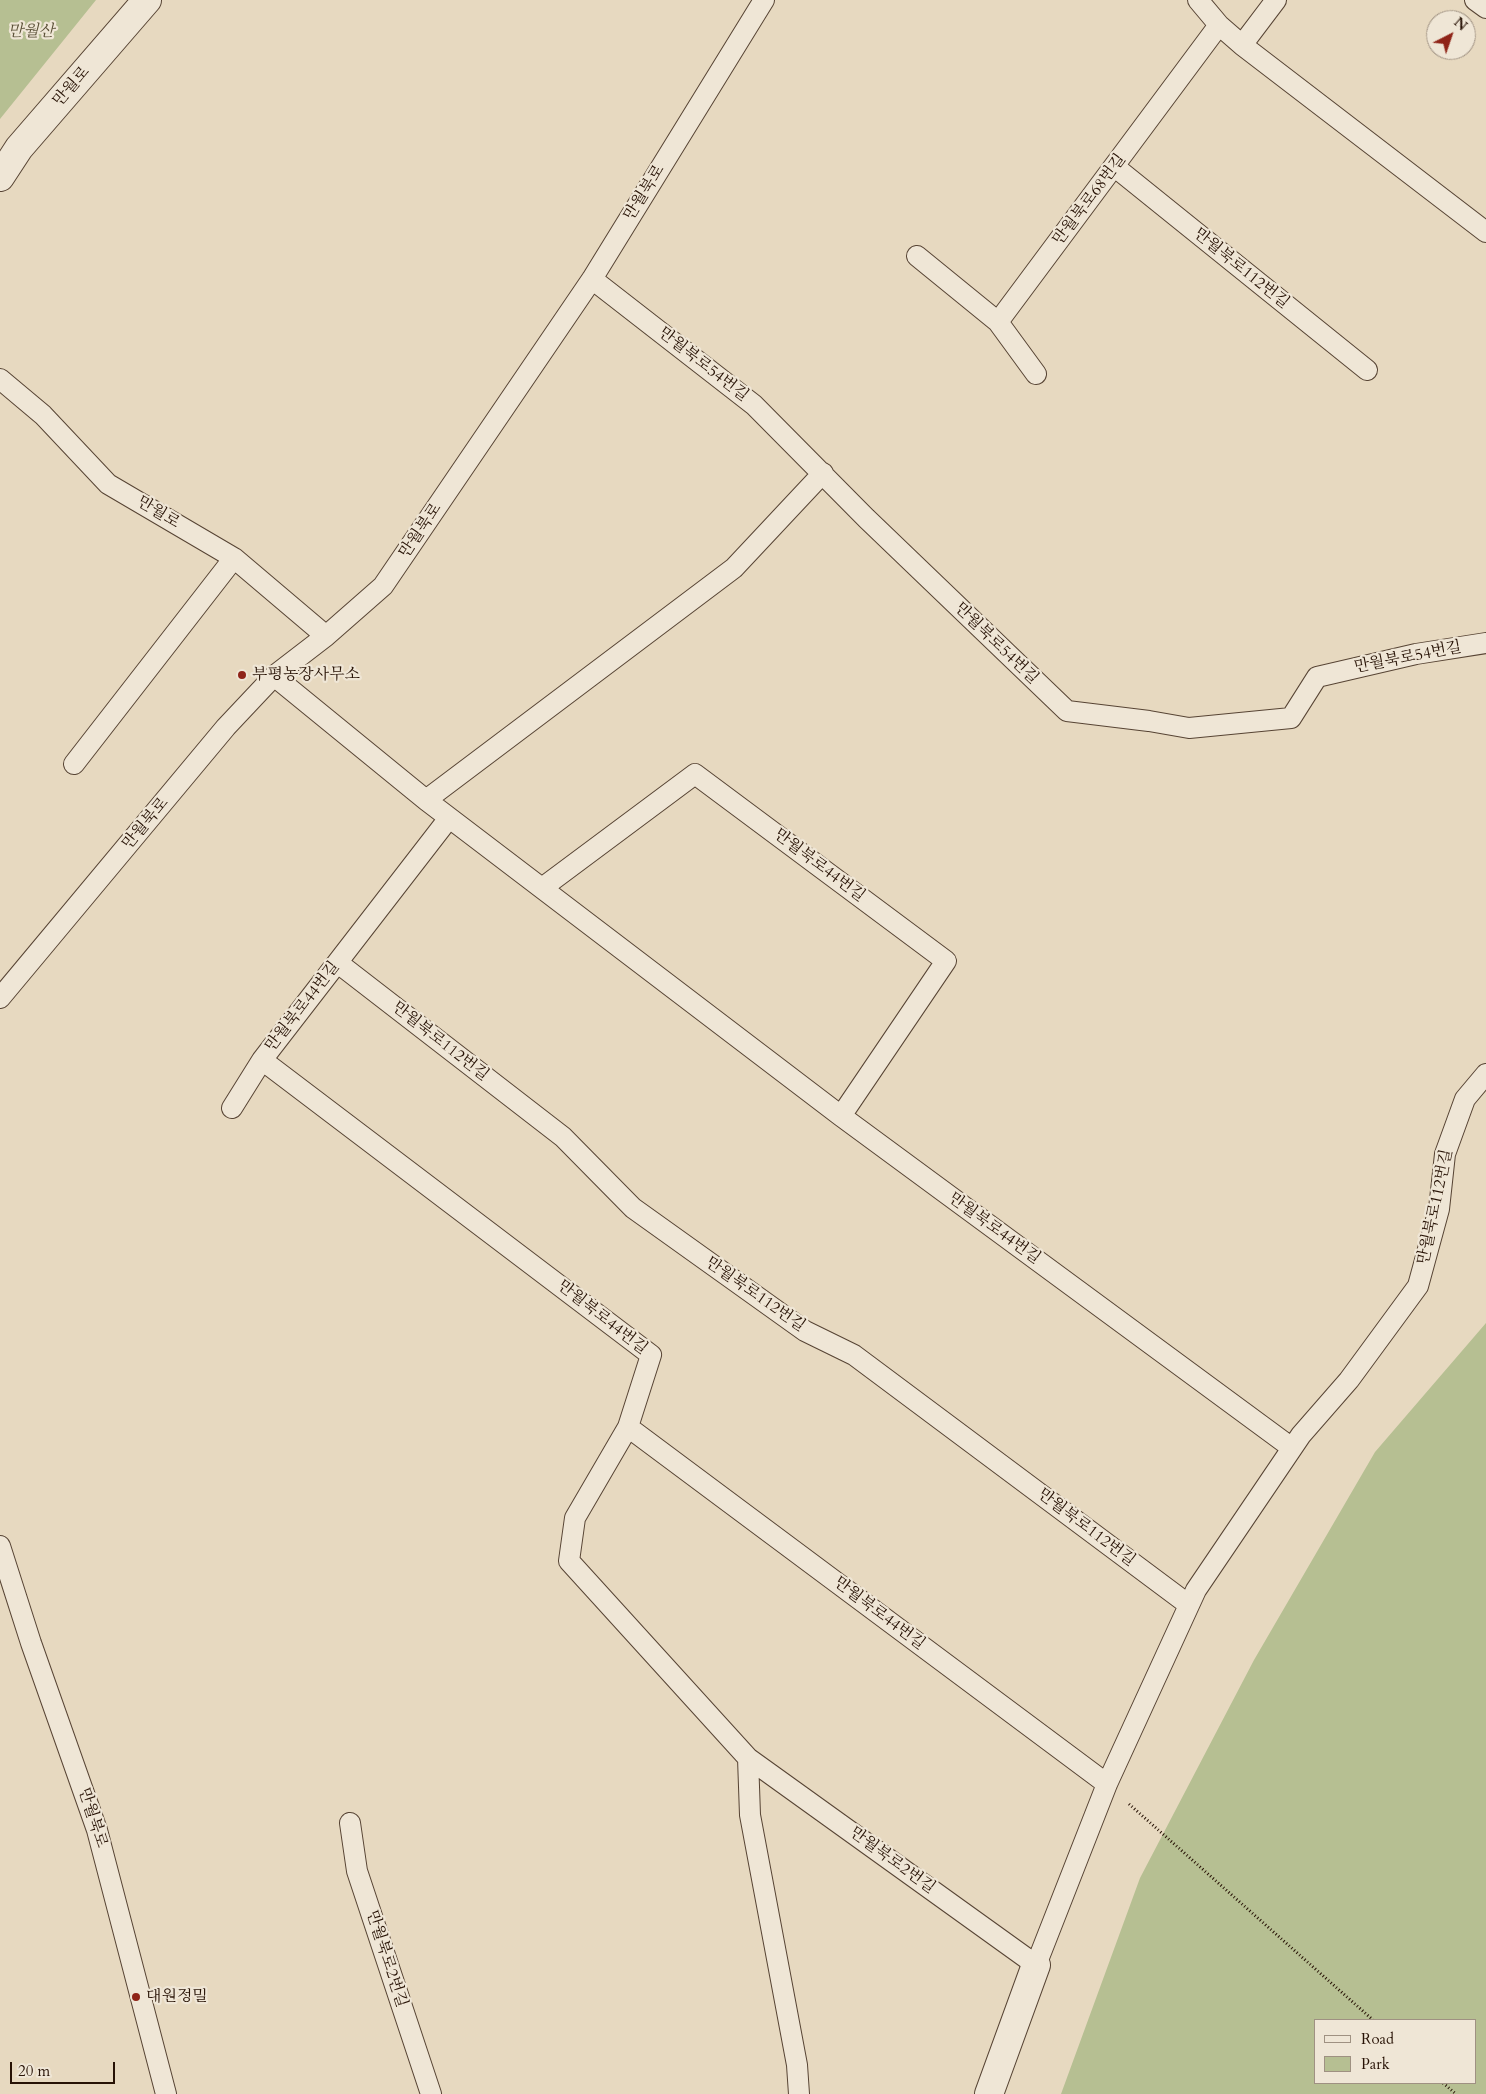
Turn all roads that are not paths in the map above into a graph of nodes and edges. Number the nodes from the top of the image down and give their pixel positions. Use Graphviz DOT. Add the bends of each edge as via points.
graph roads {
  1 [pos="147,0"];
  2 [pos="764,0"];
  3 [pos="1198,0"];
  4 [pos="1276,0"];
  5 [pos="1475,0"];
  6 [pos="1486,8"];
  7 [pos="1219,25"];
  8 [pos="1242,45"];
  9 [pos="1115,167"];
  10 [pos="0,177"];
  11 [pos="1486,232"];
  12 [pos="917,256"];
  13 [pos="592,280"];
  14 [pos="998,322"];
  15 [pos="1367,370"];
  16 [pos="1036,374"];
  17 [pos="0,379"];
  18 [pos="822,473"];
  19 [pos="234,558"];
  20 [pos="326,636"];
  21 [pos="1486,643"];
  22 [pos="274,676"];
  23 [pos="74,764"];
  24 [pos="426,800"];
  25 [pos="449,818"];
  26 [pos="542,888"];
  27 [pos="338,963"];
  28 [pos="0,998"];
  29 [pos="262,1060"];
  30 [pos="1486,1074"];
  31 [pos="232,1108"];
  32 [pos="842,1116"];
  33 [pos="628,1427"];
  34 [pos="1292,1448"];
  35 [pos="0,1546"];
  36 [pos="1189,1605"];
  37 [pos="748,1758"];
  38 [pos="1106,1784"];
  39 [pos="350,1822"];
  40 [pos="1036,1965"];
  41 [pos="166,2094"];
  42 [pos="431,2094"];
  43 [pos="800,2094"];
  44 [pos="989,2094"];
  1 -- 10 [label="street, 만월로" via="19,148"];
  2 -- 13 [label="lane, 만월북로"];
  3 -- 7 [label="lane"];
  4 -- 8 [label="lane"];
  5 -- 6 [label="lane"];
  7 -- 8 [label="lane"];
  7 -- 9 [label="lane, 만월북로68번길"];
  8 -- 11 [label="lane"];
  9 -- 14 [label="lane, 만월북로68번길"];
  9 -- 15 [label="lane, 만월북로112번길"];
  12 -- 14 [label="lane"];
  13 -- 18 [label="lane, 만월북로54번길" via="754,405"];
  13 -- 20 [label="lane, 만월북로" via="383,586"];
  14 -- 16 [label="lane"];
  17 -- 19 [label="lane, 만월로" via="43,415 108,484"];
  18 -- 21 [label="lane, 만월북로54번길" via="1067,711 1189,728 1291,718 1317,677 1416,654"];
  18 -- 24 [label="lane" via="734,568"];
  19 -- 20 [label="lane, 만월로"];
  19 -- 23 [label="lane"];
  20 -- 22 [label="lane, 만월북로"];
  22 -- 24 [label="lane, 만월북로44번길"];
  22 -- 28 [label="lane, 만월북로" via="226,727"];
  24 -- 25 [label="lane, 만월북로44번길"];
  25 -- 26 [label="lane, 만월북로44번길"];
  25 -- 27 [label="lane, 만월북로44번길"];
  26 -- 32 [label="lane, 만월북로44번길"];
  26 -- 32 [label="lane, 만월북로44번길" via="695,774 946,961"];
  27 -- 29 [label="lane, 만월북로44번길"];
  27 -- 36 [label="lane, 만월북로112번길" via="563,1137 633,1208 805,1331 854,1355"];
  29 -- 31 [label="lane"];
  29 -- 33 [label="lane, 만월북로44번길" via="651,1354"];
  30 -- 34 [label="lane, 만월북로112번길" via="1465,1099 1445,1154 1439,1209 1418,1286 1349,1380"];
  32 -- 34 [label="lane, 만월북로44번길"];
  33 -- 37 [label="lane, 만월북로2번길" via="576,1518 569,1561"];
  33 -- 38 [label="lane, 만월북로44번길"];
  34 -- 36 [label="lane, 만월북로112번길"];
  35 -- 41 [label="lane, 만월북로" via="97,1830"];
  36 -- 38 [label="lane, 만월북로112번길"];
  37 -- 40 [label="lane, 만월북로2번길"];
  37 -- 43 [label="lane" via="750,1815"];
  38 -- 40 [label="lane, 만월북로112번길"];
  39 -- 42 [label="lane, 만월북로2번길" via="357,1871"];
  40 -- 44 [label="street"];
}
